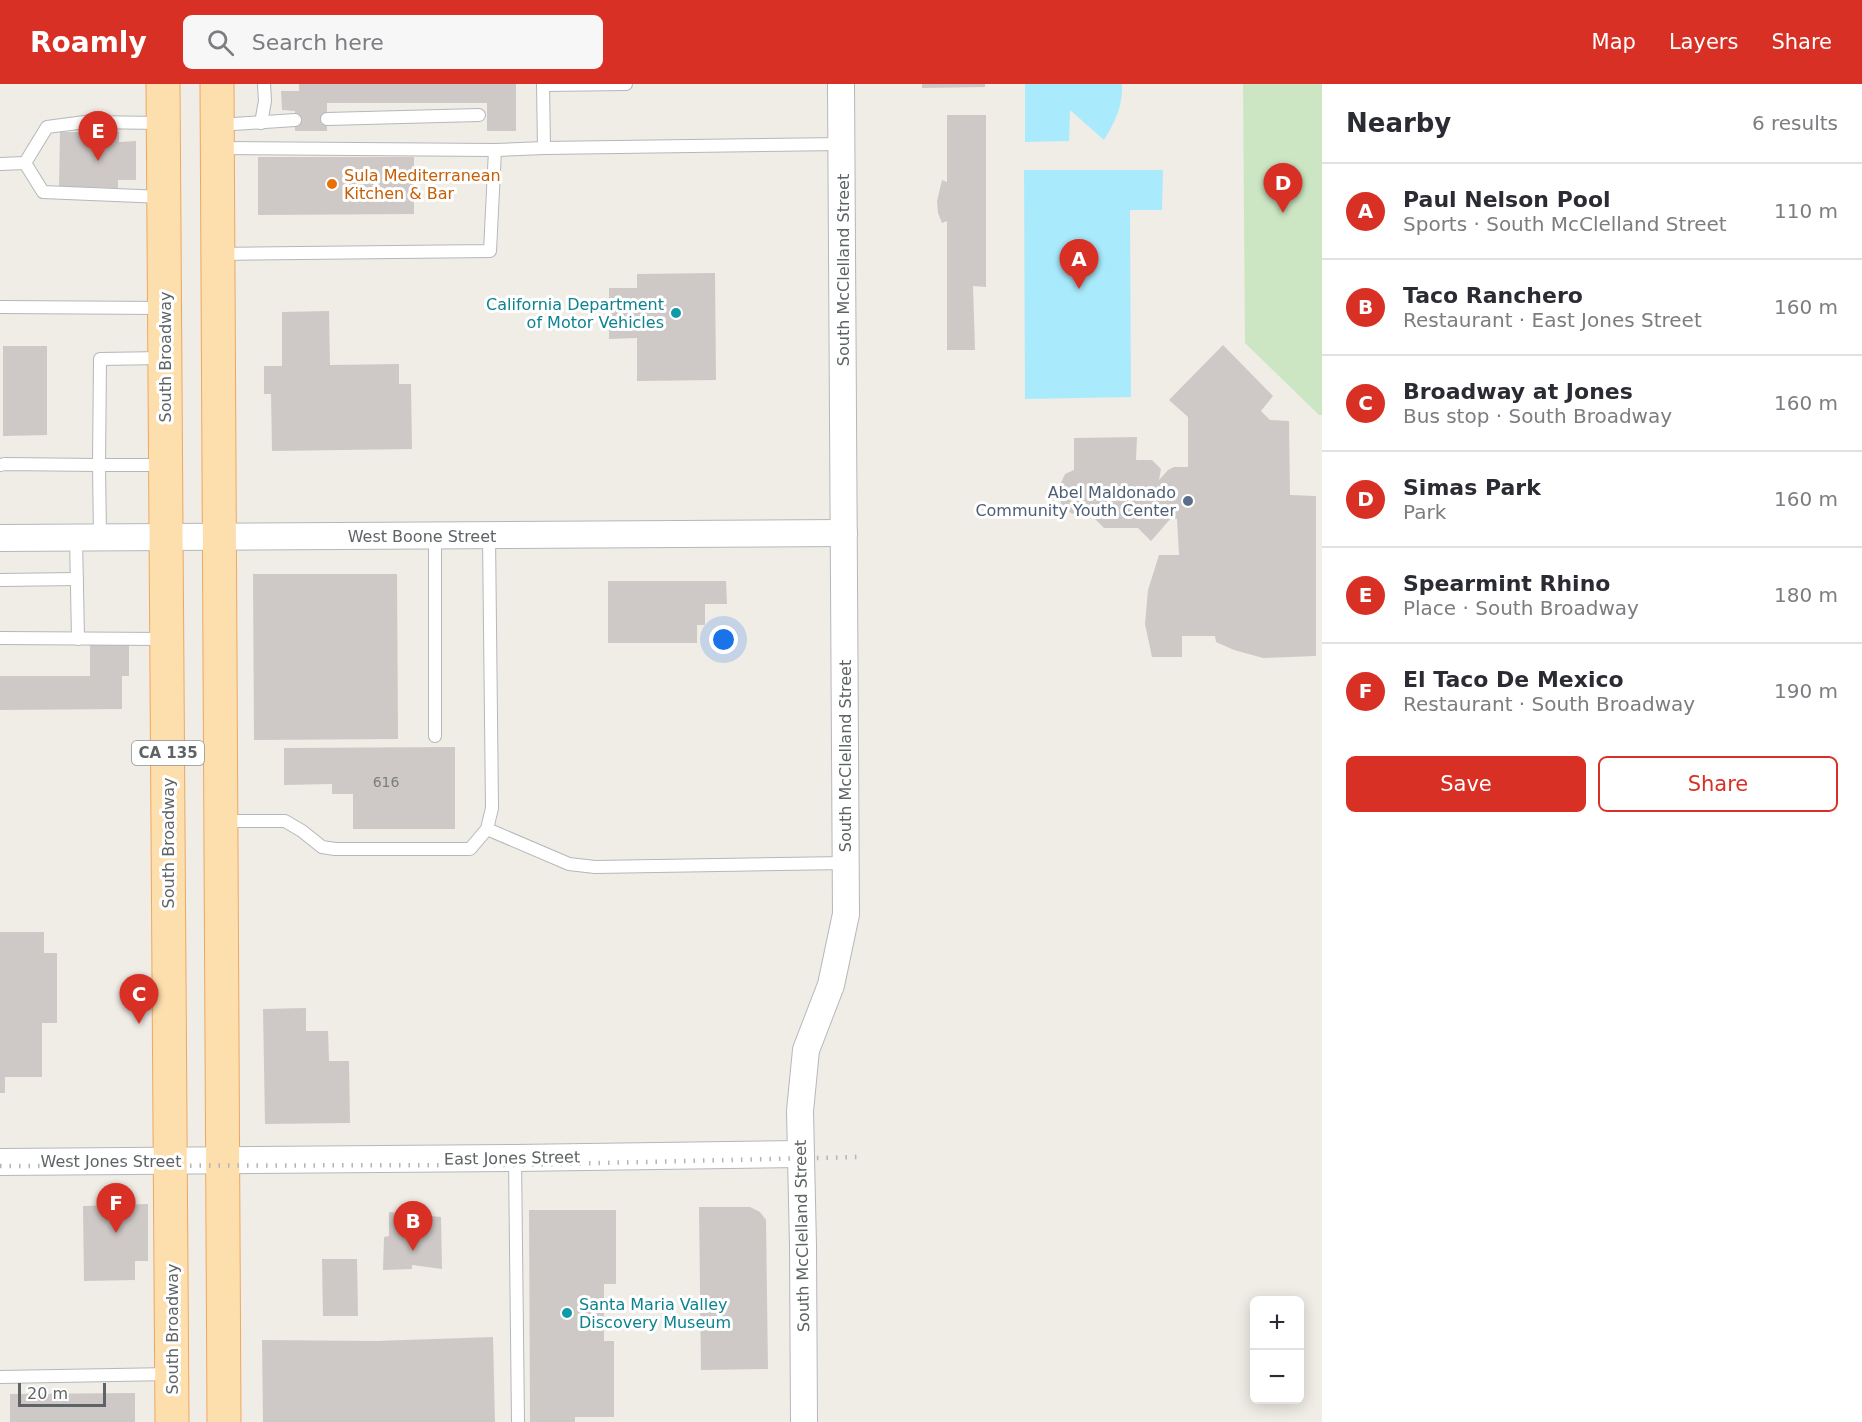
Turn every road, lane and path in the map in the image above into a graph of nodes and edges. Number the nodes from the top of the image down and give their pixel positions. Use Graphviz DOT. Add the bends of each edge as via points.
graph roads {
  1 [pos="163,84"];
  2 [pos="217,84"];
  3 [pos="264,84"];
  4 [pos="543,84"];
  5 [pos="626,84"];
  6 [pos="841,84"];
  7 [pos="479,115"];
  8 [pos="327,119"];
  9 [pos="295,120"];
  10 [pos="163,123"];
  11 [pos="261,123"];
  12 [pos="217,137"];
  13 [pos="842,144"];
  14 [pos="544,148"];
  15 [pos="495,150"];
  16 [pos="25,163"];
  17 [pos="0,164"];
  18 [pos="164,197"];
  19 [pos="217,254"];
  20 [pos="0,307"];
  21 [pos="165,308"];
  22 [pos="165,358"];
  23 [pos="0,465"];
  24 [pos="99,465"];
  25 [pos="165,465"];
  26 [pos="844,533"];
  27 [pos="435,536"];
  28 [pos="489,536"];
  29 [pos="88,537"];
  30 [pos="165,537"];
  31 [pos="218,537"];
  32 [pos="0,538"];
  33 [pos="77,579"];
  34 [pos="0,580"];
  35 [pos="0,638"];
  36 [pos="78,639"];
  37 [pos="167,639"];
  38 [pos="435,736"];
  39 [pos="220,821"];
  40 [pos="487,829"];
  41 [pos="846,863"];
  42 [pos="800,1154"];
  43 [pos="515,1158"];
  44 [pos="171,1161"];
  45 [pos="223,1161"];
  46 [pos="0,1162"];
  47 [pos="172,1374"];
  48 [pos="0,1377"];
  49 [pos="172,1422"];
  50 [pos="224,1422"];
  51 [pos="518,1422"];
  52 [pos="804,1422"];
  1 -- 10 [label="main road, South Broadway / CA 135"];
  2 -- 12 [label="main road, CA 135"];
  3 -- 11 [label="lane"];
  4 -- 5 [label="lane"];
  4 -- 14 [label="lane"];
  6 -- 13 [label="street, South McClelland Street"];
  7 -- 8 [label="lane"];
  9 -- 11 [label="lane"];
  10 -- 16 [label="lane" via="85,122 47,127"];
  10 -- 18 [label="main road, South Broadway / CA 135"];
  11 -- 12 [label="lane"];
  12 -- 15 [label="lane"];
  12 -- 19 [label="main road, CA 135"];
  13 -- 14 [label="lane"];
  13 -- 26 [label="street, South McClelland Street"];
  14 -- 15 [label="lane"];
  15 -- 19 [label="lane" via="490,251"];
  16 -- 17 [label="lane"];
  16 -- 18 [label="lane" via="43,192"];
  18 -- 21 [label="main road, South Broadway / CA 135"];
  19 -- 31 [label="main road, CA 135"];
  20 -- 21 [label="lane"];
  21 -- 22 [label="main road, South Broadway / CA 135"];
  22 -- 24 [label="lane" via="100,358"];
  22 -- 25 [label="main road, South Broadway / CA 135"];
  23 -- 24 [label="lane"];
  24 -- 25 [label="lane"];
  24 -- 29 [label="lane"];
  25 -- 30 [label="main road, South Broadway / CA 135"];
  26 -- 28 [label="street, West Boone Street"];
  26 -- 41 [label="street, South McClelland Street"];
  27 -- 28 [label="street, West Boone Street"];
  27 -- 31 [label="street, West Boone Street"];
  27 -- 38 [label="lane"];
  28 -- 40 [label="lane" via="492,808"];
  29 -- 30 [label="street, West Boone Street"];
  29 -- 32 [label="street, West Boone Street"];
  29 -- 33 [label="lane"];
  30 -- 31 [label="street, West Boone Street"];
  30 -- 37 [label="main road, South Broadway / CA 135"];
  31 -- 39 [label="main road, CA 135"];
  33 -- 34 [label="lane"];
  33 -- 36 [label="lane"];
  35 -- 36 [label="lane"];
  36 -- 37 [label="lane"];
  37 -- 44 [label="main road, South Broadway / CA 135"];
  39 -- 40 [label="lane" via="285,821 322,847 335,849 470,849"];
  39 -- 45 [label="main road, CA 135"];
  40 -- 41 [label="lane" via="569,864 596,867"];
  41 -- 42 [label="street, South McClelland Street" via="846,914 831,985 806,1050"];
  42 -- 43 [label="street, East Jones Street"];
  42 -- 52 [label="street, South McClelland Street"];
  43 -- 45 [label="street, East Jones Street"];
  43 -- 51 [label="lane"];
  44 -- 45 [label="street, West Jones Street"];
  44 -- 46 [label="street, West Jones Street"];
  44 -- 47 [label="main road, South Broadway / CA 135"];
  45 -- 50 [label="main road, CA 135"];
  47 -- 48 [label="lane"];
  47 -- 49 [label="main road, South Broadway / CA 135"];
}
